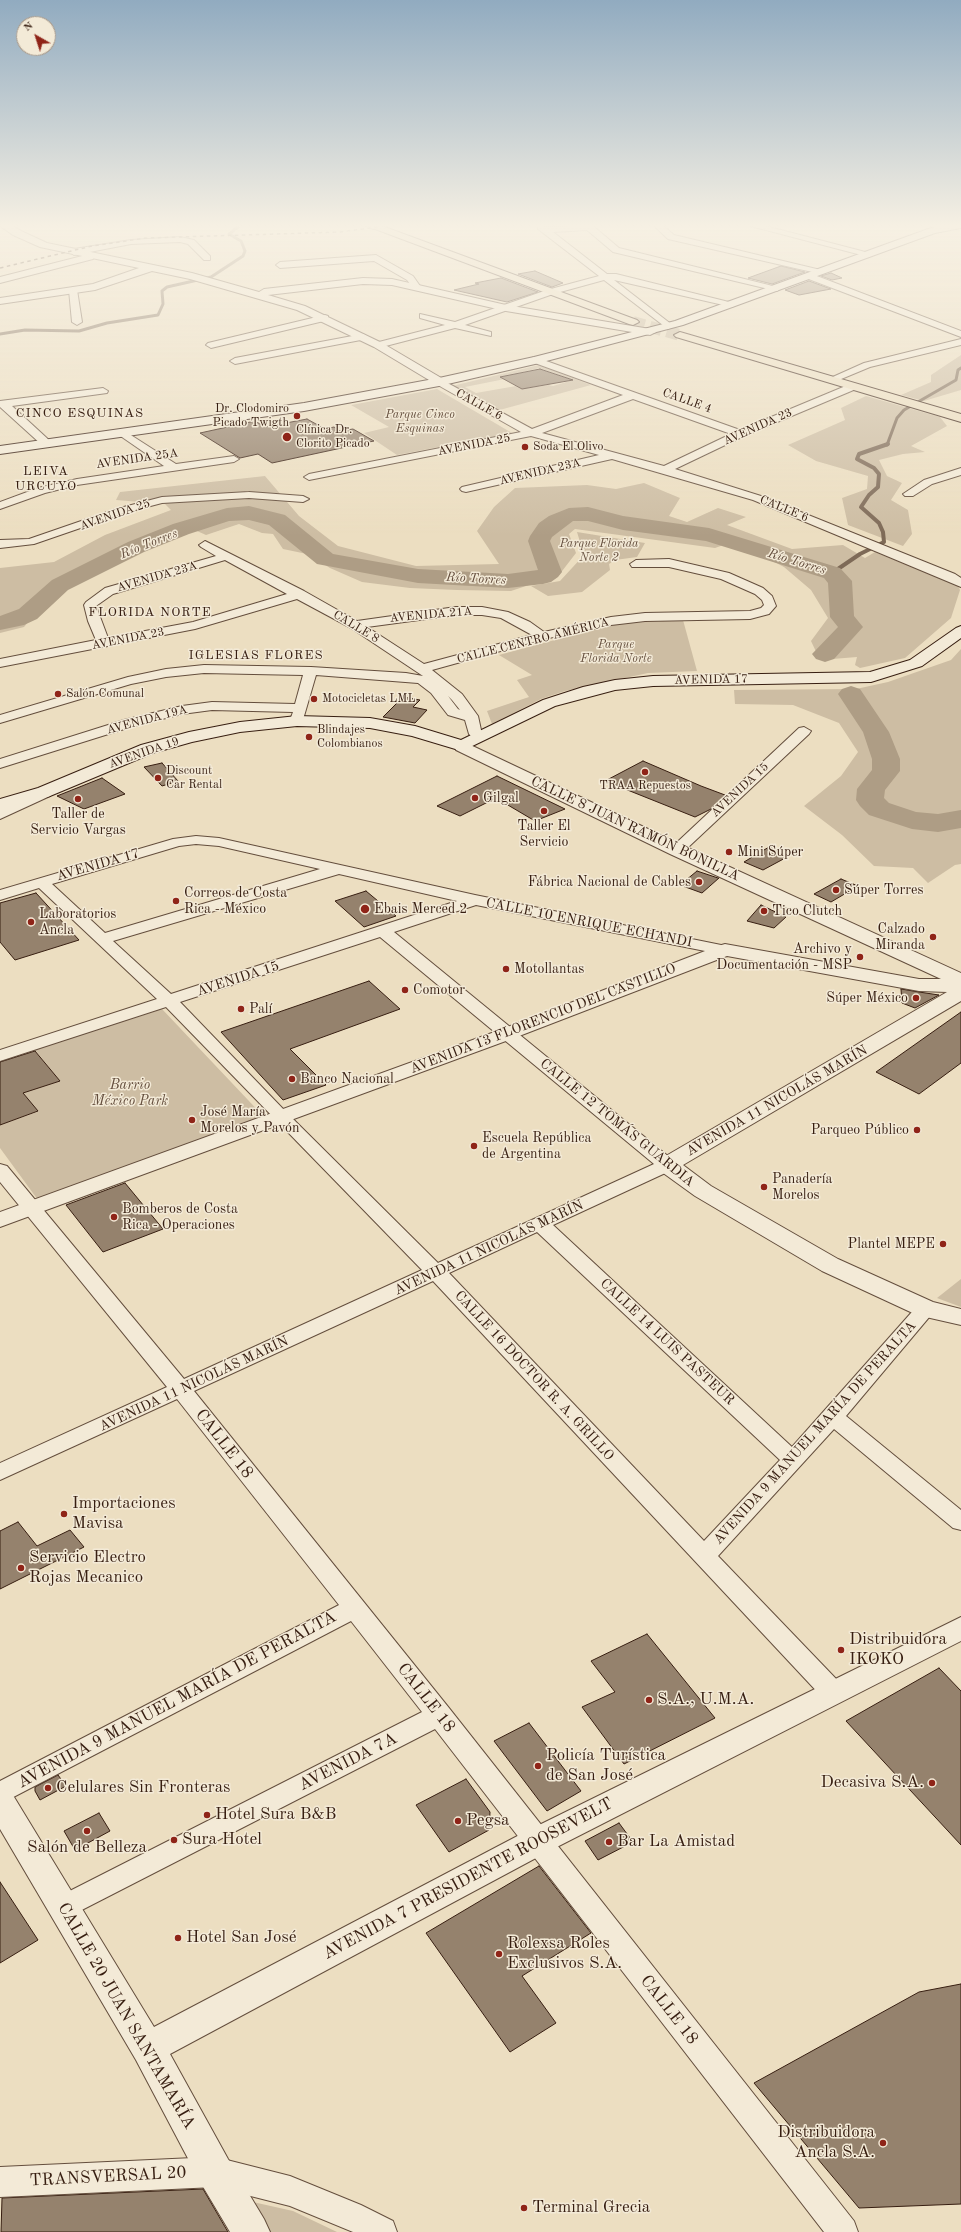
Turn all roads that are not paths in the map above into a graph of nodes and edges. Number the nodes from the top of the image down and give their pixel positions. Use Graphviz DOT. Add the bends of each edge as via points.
graph roads {
  1 [pos="285,327"];
  2 [pos="343,327"];
  3 [pos="447,327"];
  4 [pos="463,327"];
  5 [pos="638,327"];
  6 [pos="657,327"];
  7 [pos="680,327"];
  8 [pos="943,327"];
  9 [pos="650,332"];
  10 [pos="488,334"];
  11 [pos="961,334"];
  12 [pos="677,336"];
  13 [pos="363,337"];
  14 [pos="961,342"];
  15 [pos="212,344"];
  16 [pos="378,345"];
  17 [pos="535,360"];
  18 [pos="235,361"];
  19 [pos="811,374"];
  20 [pos="831,380"];
  21 [pos="439,382"];
  22 [pos="852,386"];
  23 [pos="103,391"];
  24 [pos="633,395"];
  25 [pos="2,404"];
  26 [pos="961,418"];
  27 [pos="123,433"];
  28 [pos="531,433"];
  29 [pos="740,434"];
  30 [pos="46,443"];
  31 [pos="0,450"];
  32 [pos="613,456"];
  33 [pos="234,459"];
  34 [pos="173,467"];
  35 [pos="665,470"];
  36 [pos="961,471"];
  37 [pos="309,477"];
  38 [pos="466,489"];
  39 [pos="909,494"];
  40 [pos="303,498"];
  41 [pos="0,506"];
  42 [pos="0,544"];
  43 [pos="205,545"];
  44 [pos="227,556"];
  45 [pos="636,564"];
  46 [pos="958,580"];
  47 [pos="300,594"];
  48 [pos="355,625"];
  49 [pos="961,631"];
  50 [pos="542,636"];
  51 [pos="104,644"];
  52 [pos="0,663"];
  53 [pos="422,669"];
  54 [pos="311,671"];
  55 [pos="298,715"];
  56 [pos="471,716"];
  57 [pos="0,719"];
  58 [pos="804,731"];
  59 [pos="480,737"];
  60 [pos="462,746"];
  61 [pos="0,764"];
  62 [pos="44,792"];
  63 [pos="0,804"];
  64 [pos="0,814"];
  65 [pos="196,840"];
  66 [pos="677,850"];
  67 [pos="339,869"];
  68 [pos="41,882"];
  69 [pos="0,895"];
  70 [pos="476,900"];
  71 [pos="384,932"];
  72 [pos="102,939"];
  73 [pos="725,950"];
  74 [pos="961,981"];
  75 [pos="961,986"];
  76 [pos="961,992"];
  77 [pos="169,1001"];
  78 [pos="507,1034"];
  79 [pos="0,1056"];
  80 [pos="281,1117"];
  81 [pos="667,1165"];
  82 [pos="0,1170"];
  83 [pos="31,1209"];
  84 [pos="0,1220"];
  85 [pos="541,1224"];
  86 [pos="437,1273"];
  87 [pos="926,1309"];
  88 [pos="961,1317"];
  89 [pos="181,1390"];
  90 [pos="833,1417"];
  91 [pos="793,1460"];
  92 [pos="0,1472"];
  93 [pos="961,1522"];
  94 [pos="704,1556"];
  95 [pos="355,1608"];
  96 [pos="961,1628"];
  97 [pos="832,1691"];
  98 [pos="440,1715"];
  99 [pos="0,1793"];
  100 [pos="0,1801"];
  101 [pos="538,1841"];
  102 [pos="64,1907"];
  103 [pos="148,2048"];
  104 [pos="216,2172"];
  105 [pos="0,2182"];
  106 [pos="251,2232"];
  107 [pos="382,2232"];
  108 [pos="843,2232"];
  1 -- 15 [label="street"];
  2 -- 13 [label="street, CALLE 6"];
  3 -- 16 [label="street"];
  4 -- 10 [label="street"];
  5 -- 9 [label="street"];
  6 -- 9 [label="street"];
  7 -- 19 [label="main road" via="686,332"];
  8 -- 11 [label="street"];
  9 -- 12 [label="street"];
  9 -- 17 [label="street"];
  12 -- 19 [label="main road"];
  13 -- 16 [label="street, CALLE 6"];
  13 -- 18 [label="street"];
  14 -- 20 [label="street" via="867,365"];
  16 -- 21 [label="street, CALLE 6"];
  17 -- 21 [label="street"];
  17 -- 24 [label="street, CALLE 4"];
  19 -- 20 [label="main road"];
  20 -- 22 [label="main road"];
  21 -- 27 [label="street" via="304,407"];
  21 -- 28 [label="street, CALLE 6"];
  22 -- 26 [label="main road"];
  22 -- 29 [label="street, AVENIDA 23"];
  23 -- 25 [label="street"];
  24 -- 28 [label="street, AVENIDA 25"];
  24 -- 29 [label="street, CALLE 4"];
  25 -- 30 [label="street"];
  27 -- 30 [label="street"];
  27 -- 34 [label="street"];
  28 -- 32 [label="street, CALLE 6"];
  28 -- 37 [label="street, AVENIDA 25"];
  29 -- 35 [label="street, AVENIDA 23"];
  30 -- 31 [label="street"];
  32 -- 35 [label="street, CALLE 6"];
  32 -- 38 [label="street, AVENIDA 23A"];
  33 -- 34 [label="street, AVENIDA 25A"];
  34 -- 41 [label="street, AVENIDA 25A" via="77,482 42,490"];
  35 -- 46 [label="street, CALLE 6" via="757,498"];
  36 -- 39 [label="street" via="928,482"];
  40 -- 42 [label="street, AVENIDA 25" via="249,495 162,500 120,511 30,542"];
  43 -- 44 [label="street, CALLE 8"];
  44 -- 47 [label="street, CALLE 8"];
  44 -- 51 [label="street, AVENIDA 23A" via="109,591 90,605"];
  45 -- 50 [label="street, CALLE CENTRO AMÉRICA" via="669,563 732,578 750,585 768,599 770,606 765,611 750,615 699,614 627,618"];
  47 -- 48 [label="street, CALLE 8"];
  47 -- 51 [label="street, AVENIDA 23" via="195,625"];
  48 -- 50 [label="street, AVENIDA 21A" via="456,611 482,611 504,615"];
  48 -- 53 [label="street, CALLE 8"];
  49 -- 59 [label="street, AVENIDA 17" via="916,662 871,677 653,681 615,685 549,703"];
  50 -- 53 [label="street, CALLE CENTRO AMÉRICA"];
  51 -- 52 [label="street, AVENIDA 23"];
  53 -- 56 [label="street, CALLE 8" via="458,696"];
  54 -- 55 [label="street"];
  54 -- 56 [label="street" via="422,680 436,690 453,712"];
  54 -- 57 [label="street" via="204,669 166,673 128,681"];
  55 -- 60 [label="street, CALLE 8 JUAN RAMÓN BONILLA" via="390,726"];
  55 -- 61 [label="street, AVENIDA 19A" via="212,706 182,710"];
  55 -- 62 [label="street, AVENIDA 19" via="189,738 146,750"];
  56 -- 59 [label="street, CALLE 8" via="474,731"];
  58 -- 66 [label="street, AVENIDA 15"];
  59 -- 60 [label="street, AVENIDA 17"];
  60 -- 66 [label="street, CALLE 8 JUAN RAMÓN BONILLA"];
  62 -- 63 [label="street"];
  62 -- 64 [label="street, AVENIDA 19"];
  65 -- 67 [label="street, CALLE 10 ENRIQUE ECHANDI" via="219,842"];
  65 -- 68 [label="street, AVENIDA 17" via="178,842"];
  66 -- 74 [label="street, CALLE 8 JUAN RAMÓN BONILLA"];
  67 -- 70 [label="street, CALLE 10 ENRIQUE ECHANDI"];
  67 -- 72 [label="street"];
  68 -- 69 [label="street, AVENIDA 17"];
  68 -- 72 [label="street, CALLE 16 DOCTOR R. A. GRILLO"];
  70 -- 71 [label="street, AVENIDA 15"];
  70 -- 73 [label="street, CALLE 10 ENRIQUE ECHANDI"];
  71 -- 77 [label="street, AVENIDA 15"];
  71 -- 78 [label="street, CALLE 12 TOMÁS GUARDIA"];
  72 -- 77 [label="street, CALLE 16 DOCTOR R. A. GRILLO"];
  73 -- 75 [label="street, CALLE 10 ENRIQUE ECHANDI" via="919,984"];
  73 -- 78 [label="street, AVENIDA 13 FLORENCIO DEL CASTILLO"];
  76 -- 81 [label="street, AVENIDA 11 NICOLÁS MARÍN"];
  77 -- 79 [label="street, AVENIDA 15"];
  77 -- 80 [label="street, CALLE 16 DOCTOR R. A. GRILLO"];
  78 -- 80 [label="street, AVENIDA 13 FLORENCIO DEL CASTILLO"];
  78 -- 81 [label="street, CALLE 12 TOMÁS GUARDIA"];
  80 -- 83 [label="street, AVENIDA 13 FLORENCIO DEL CASTILLO"];
  80 -- 86 [label="street, CALLE 16 DOCTOR R. A. GRILLO"];
  81 -- 85 [label="street, AVENIDA 11 NICOLÁS MARÍN"];
  81 -- 87 [label="street, CALLE 12 TOMÁS GUARDIA" via="703,1191 823,1261"];
  82 -- 83 [label="street, CALLE 18"];
  83 -- 84 [label="street, AVENIDA 13 FLORENCIO DEL CASTILLO"];
  83 -- 89 [label="street, CALLE 18"];
  85 -- 86 [label="street, AVENIDA 11 NICOLÁS MARÍN"];
  85 -- 91 [label="street, CALLE 14 LUIS PASTEUR"];
  86 -- 89 [label="street, AVENIDA 11 NICOLÁS MARÍN"];
  86 -- 94 [label="street, CALLE 16 DOCTOR R. A. GRILLO"];
  87 -- 88 [label="street, CALLE 12 TOMÁS GUARDIA"];
  87 -- 90 [label="street, AVENIDA 9 MANUEL MARÍA DE PERALTA"];
  89 -- 92 [label="street, AVENIDA 11 NICOLÁS MARÍN"];
  89 -- 95 [label="street, CALLE 18"];
  90 -- 91 [label="street, AVENIDA 9 MANUEL MARÍA DE PERALTA"];
  90 -- 93 [label="street"];
  91 -- 94 [label="street, AVENIDA 9 MANUEL MARÍA DE PERALTA"];
  94 -- 97 [label="street, CALLE 16 DOCTOR R. A. GRILLO"];
  95 -- 98 [label="street, CALLE 18"];
  95 -- 99 [label="street, AVENIDA 9 MANUEL MARÍA DE PERALTA"];
  96 -- 97 [label="street, AVENIDA 7 PRESIDENTE ROOSEVELT"];
  97 -- 101 [label="street, AVENIDA 7 PRESIDENTE ROOSEVELT"];
  98 -- 101 [label="street, CALLE 18"];
  98 -- 102 [label="street, AVENIDA 7A"];
  100 -- 102 [label="street, CALLE 20 JUAN SANTAMARÍA"];
  101 -- 103 [label="street, AVENIDA 7 PRESIDENTE ROOSEVELT"];
  101 -- 108 [label="street, CALLE 18"];
  102 -- 103 [label="street, CALLE 20 JUAN SANTAMARÍA"];
  103 -- 104 [label="street, CALLE 20 JUAN SANTAMARÍA"];
  104 -- 105 [label="street, TRANSVERSAL 20"];
  104 -- 106 [label="street, CALLE 20 JUAN SANTAMARÍA"];
  104 -- 107 [label="street, TRANSVERSAL 20" via="290,2191 361,2220"];
}
